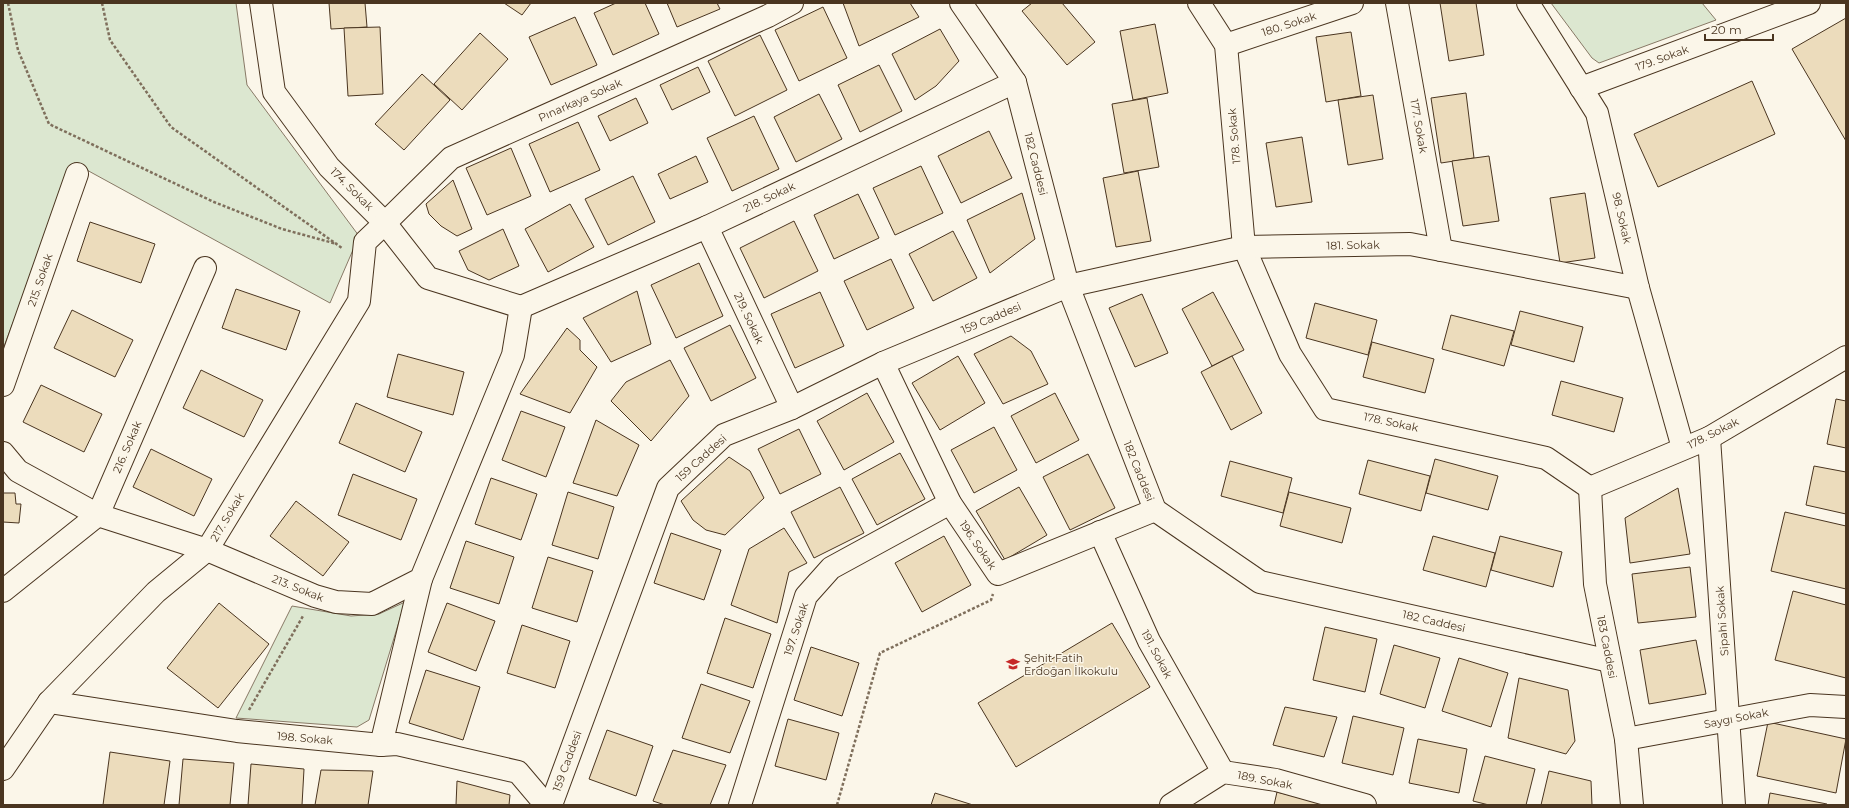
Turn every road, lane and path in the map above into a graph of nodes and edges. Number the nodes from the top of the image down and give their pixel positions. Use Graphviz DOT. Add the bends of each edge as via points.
graph roads {
  1 [pos="8,3"];
  2 [pos="102,3"];
  3 [pos="261,3"];
  4 [pos="792,3"];
  5 [pos="961,3"];
  6 [pos="1199,3"];
  7 [pos="1352,3"];
  8 [pos="1397,3"];
  9 [pos="1528,3"];
  10 [pos="1809,3"];
  11 [pos="1226,45"];
  12 [pos="1015,82"];
  13 [pos="1581,88"];
  14 [pos="77,174"];
  15 [pos="385,223"];
  16 [pos="707,227"];
  17 [pos="337,244"];
  18 [pos="1244,247"];
  19 [pos="1441,250"];
  20 [pos="363,263"];
  21 [pos="205,268"];
  22 [pos="1068,286"];
  23 [pos="1638,288"];
  24 [pos="521,307"];
  25 [pos="1846,357"];
  26 [pos="883,363"];
  27 [pos="3,385"];
  28 [pos="792,408"];
  29 [pos="1709,438"];
  30 [pos="1683,448"];
  31 [pos="3,453"];
  32 [pos="1590,488"];
  33 [pos="950,503"];
  34 [pos="1155,510"];
  35 [pos="98,515"];
  36 [pos="1100,532"];
  37 [pos="207,550"];
  38 [pos="998,574"];
  39 [pos="421,579"];
  40 [pos="3,591"];
  41 [pos="315,596"];
  42 [pos="1610,661"];
  43 [pos="48,702"];
  44 [pos="1846,707"];
  45 [pos="1728,720"];
  46 [pos="237,731"];
  47 [pos="1626,739"];
  48 [pos="381,745"];
  49 [pos="3,769"];
  50 [pos="1223,772"];
  51 [pos="546,805"];
  52 [pos="551,805"];
  53 [pos="740,805"];
  54 [pos="837,805"];
  55 [pos="1171,805"];
  56 [pos="1365,805"];
  57 [pos="1632,805"];
  58 [pos="1734,805"];
  1 -- 17 [label="path" via="18,50 49,124 214,202 282,228"];
  2 -- 17 [label="path" via="110,40 171,127"];
  3 -- 15 [label="street, 174. Sokak" via="274,92 329,167"];
  4 -- 15 [label="street, Pınarkaya Sokak" via="451,158"];
  5 -- 12 [label="street, 182 Caddesi"];
  6 -- 11 [label="street, 178. Sokak"];
  7 -- 11 [label="street, 180. Sokak"];
  8 -- 19 [label="street, 177. Sokak"];
  9 -- 13 [label="street, 98. Sokak"];
  10 -- 13 [label="street, 179. Sokak"];
  11 -- 18 [label="street, 178. Sokak"];
  12 -- 16 [label="street, 218. Sokak"];
  12 -- 22 [label="street, 182 Caddesi"];
  13 -- 23 [label="street, 98. Sokak" via="1597,113"];
  14 -- 27 [label="street, 215. Sokak"];
  15 -- 20 [label="street, 217. Sokak" via="365,242"];
  15 -- 24 [label="street, 174. Sokak" via="428,278"];
  16 -- 24 [label="street, 218. Sokak"];
  16 -- 28 [label="street, 219. Sokak"];
  17 -- 20 [label="path"];
  18 -- 19 [label="street, 181. Sokak" via="1410,244"];
  18 -- 22 [label="street, 181. Sokak"];
  18 -- 32 [label="street, 178. Sokak" via="1290,354 1325,408 1546,458"];
  19 -- 23 [label="street, 181. Sokak"];
  20 -- 37 [label="street, 217. Sokak" via="359,301"];
  21 -- 35 [label="street, 216. Sokak"];
  22 -- 26 [label="street, 159 Caddesi"];
  22 -- 34 [label="street, 182 Caddesi"];
  23 -- 30 [label="street, 98. Sokak"];
  24 -- 39 [label="street" via="513,355"];
  25 -- 29 [label="street, 178. Sokak"];
  26 -- 28 [label="street, 159 Caddesi"];
  26 -- 33 [label="street, 196. Sokak"];
  28 -- 52 [label="street, 159 Caddesi" via="724,435 668,488"];
  29 -- 30 [label="street, 178. Sokak"];
  29 -- 45 [label="street, Sipahi Sokak"];
  30 -- 32 [label="street, 178. Sokak"];
  31 -- 35 [label="street, 213. Sokak" via="18,471"];
  32 -- 42 [label="street, 183 Caddesi" via="1595,584"];
  33 -- 38 [label="street, 196. Sokak"];
  33 -- 53 [label="street, 197. Sokak" via="831,568 806,596"];
  34 -- 36 [label="street, 196. Sokak"];
  34 -- 42 [label="street, 182 Caddesi" via="1260,582"];
  35 -- 37 [label="street, 213. Sokak"];
  35 -- 40 [label="street, 216. Sokak"];
  36 -- 38 [label="street, 196. Sokak"];
  36 -- 50 [label="street, 191. Sokak" via="1149,640"];
  37 -- 41 [label="street, 213. Sokak"];
  37 -- 43 [label="street, 217. Sokak" via="156,592"];
  38 -- 54 [label="path" via="991,600 880,653"];
  39 -- 41 [label="street, 213. Sokak" via="372,604 336,602"];
  39 -- 48 [label="street"];
  41 -- 46 [label="path"];
  42 -- 47 [label="street, 183 Caddesi"];
  43 -- 46 [label="street, 198. Sokak"];
  43 -- 49 [label="street, 217. Sokak"];
  44 -- 45 [label="street, Saygı Sokak" via="1810,705"];
  45 -- 47 [label="street, Saygı Sokak"];
  45 -- 58 [label="street, Sipahi Sokak"];
  46 -- 48 [label="street, 198. Sokak"];
  47 -- 57 [label="street, 183 Caddesi"];
  48 -- 51 [label="street, 198. Sokak" via="398,744 518,772"];
  50 -- 55 [label="street, 189. Sokak"];
  50 -- 56 [label="street, 189. Sokak" via="1276,780"];
}
